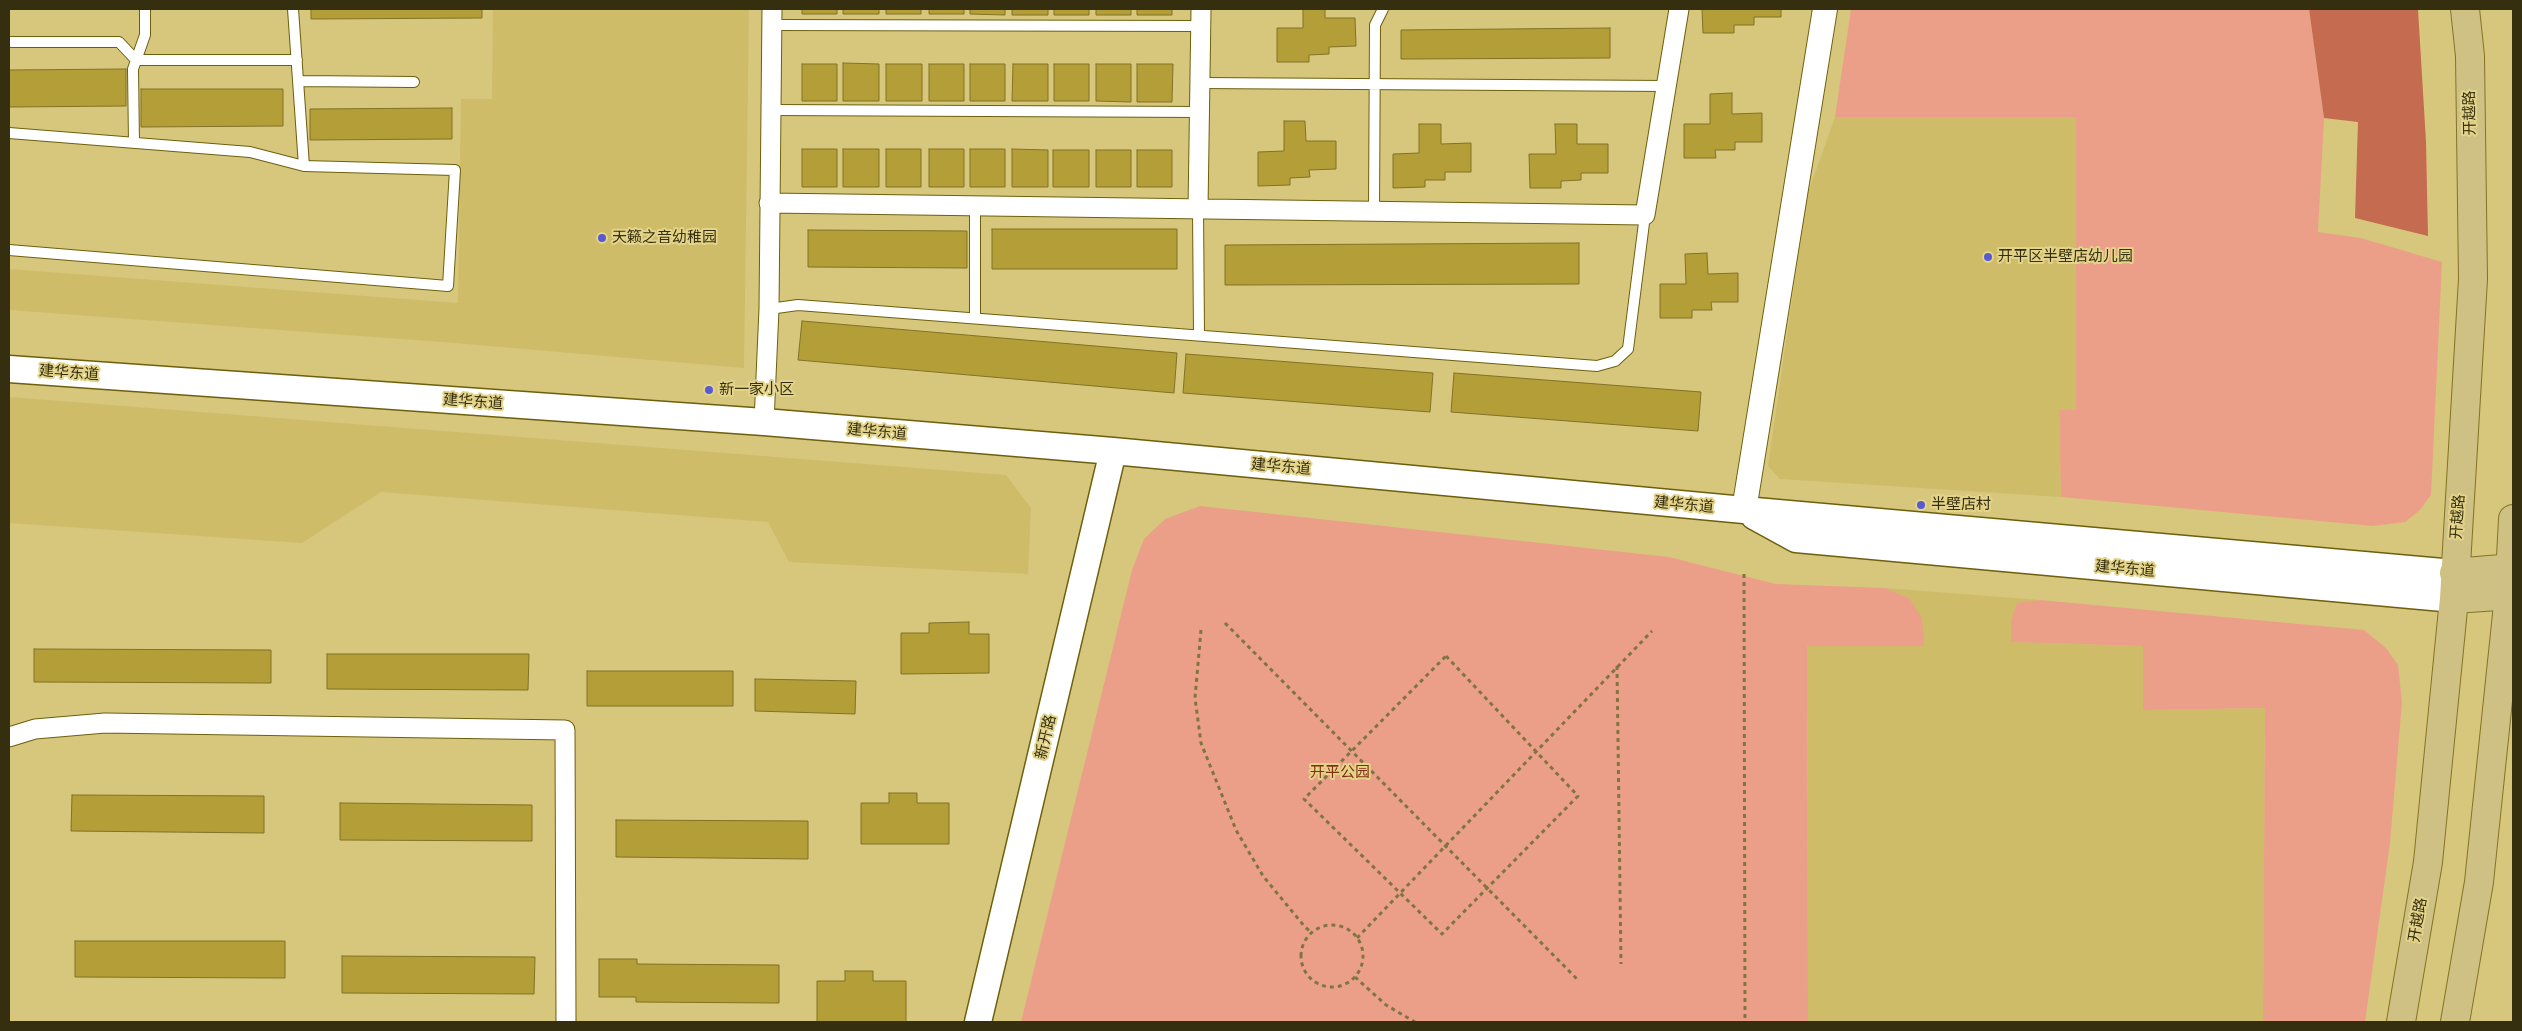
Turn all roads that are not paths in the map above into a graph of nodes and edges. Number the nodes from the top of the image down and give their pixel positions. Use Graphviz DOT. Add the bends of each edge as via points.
graph roads {
  1 [pos="145,9"];
  2 [pos="294,9"];
  3 [pos="1383,9"];
  4 [pos="1679,9"];
  5 [pos="1825,9"];
  6 [pos="2465,9"];
  7 [pos="772,17"];
  8 [pos="1200,18"];
  9 [pos="11,42"];
  10 [pos="136,60"];
  11 [pos="297,60"];
  12 [pos="298,81"];
  13 [pos="414,82"];
  14 [pos="1200,83"];
  15 [pos="1375,84"];
  16 [pos="1666,86"];
  17 [pos="771,110"];
  18 [pos="1200,112"];
  19 [pos="9,134"];
  20 [pos="134,143"];
  21 [pos="304,166"];
  22 [pos="769,203"];
  23 [pos="975,205"];
  24 [pos="1198,209"];
  25 [pos="1374,212"];
  26 [pos="1645,215"];
  27 [pos="9,250"];
  28 [pos="769,309"];
  29 [pos="975,318"];
  30 [pos="1199,334"];
  31 [pos="9,369"];
  32 [pos="764,422"];
  33 [pos="1113,451"];
  34 [pos="1744,510"];
  35 [pos="2513,519"];
  36 [pos="2512,567"];
  37 [pos="2454,586"];
  38 [pos="2511,595"];
  39 [pos="9,737"];
  40 [pos="566,1022"];
  41 [pos="978,1022"];
  42 [pos="2401,1022"];
  43 [pos="2455,1022"];
  1 -- 10 [label="lane" via="145,35"];
  2 -- 11 [label="lane"];
  3 -- 15 [label="lane" via="1375,25"];
  4 -- 16 [label="street"];
  5 -- 34 [label="street"];
  6 -- 37 [label="main road, 开越路" via="2470,56 2473,279"];
  7 -- 8 [label="lane"];
  7 -- 17 [label="street"];
  8 -- 14 [label="street"];
  9 -- 10 [label="lane" via="119,42"];
  10 -- 11 [label="lane"];
  10 -- 20 [label="lane" via="133,69"];
  11 -- 12 [label="lane"];
  12 -- 13 [label="lane"];
  12 -- 21 [label="lane"];
  14 -- 15 [label="lane"];
  14 -- 18 [label="street"];
  15 -- 16 [label="lane"];
  15 -- 25 [label="lane"];
  16 -- 26 [label="street"];
  17 -- 18 [label="lane"];
  17 -- 22 [label="street"];
  18 -- 24 [label="street"];
  19 -- 20 [label="lane"];
  20 -- 21 [label="lane" via="250,152"];
  21 -- 27 [label="lane" via="455,170 448,286"];
  22 -- 23 [label="street"];
  22 -- 28 [label="street"];
  23 -- 24 [label="street"];
  23 -- 29 [label="lane"];
  24 -- 25 [label="street"];
  24 -- 30 [label="lane"];
  25 -- 26 [label="street"];
  26 -- 30 [label="lane" via="1628,349 1615,361 1597,366"];
  28 -- 29 [label="lane" via="798,305"];
  28 -- 32 [label="street"];
  29 -- 30 [label="lane"];
  31 -- 32 [label="main road, 建华东道"];
  32 -- 33 [label="main road, 建华东道"];
  33 -- 34 [label="main road, 建华东道"];
  33 -- 41 [label="main road, 新开路"];
  34 -- 37 [label="main road, 建华东道"];
  35 -- 36 [label="main road"];
  36 -- 37 [label="main road, 建华东道"];
  36 -- 38 [label="main road"];
  37 -- 38 [label="main road, 建华东道"];
  37 -- 42 [label="main road, 开越路" via="2428,862"];
  38 -- 43 [label="main road" via="2479,882"];
  39 -- 40 [label="street" via="35,729 105,723 565,730"];
}
